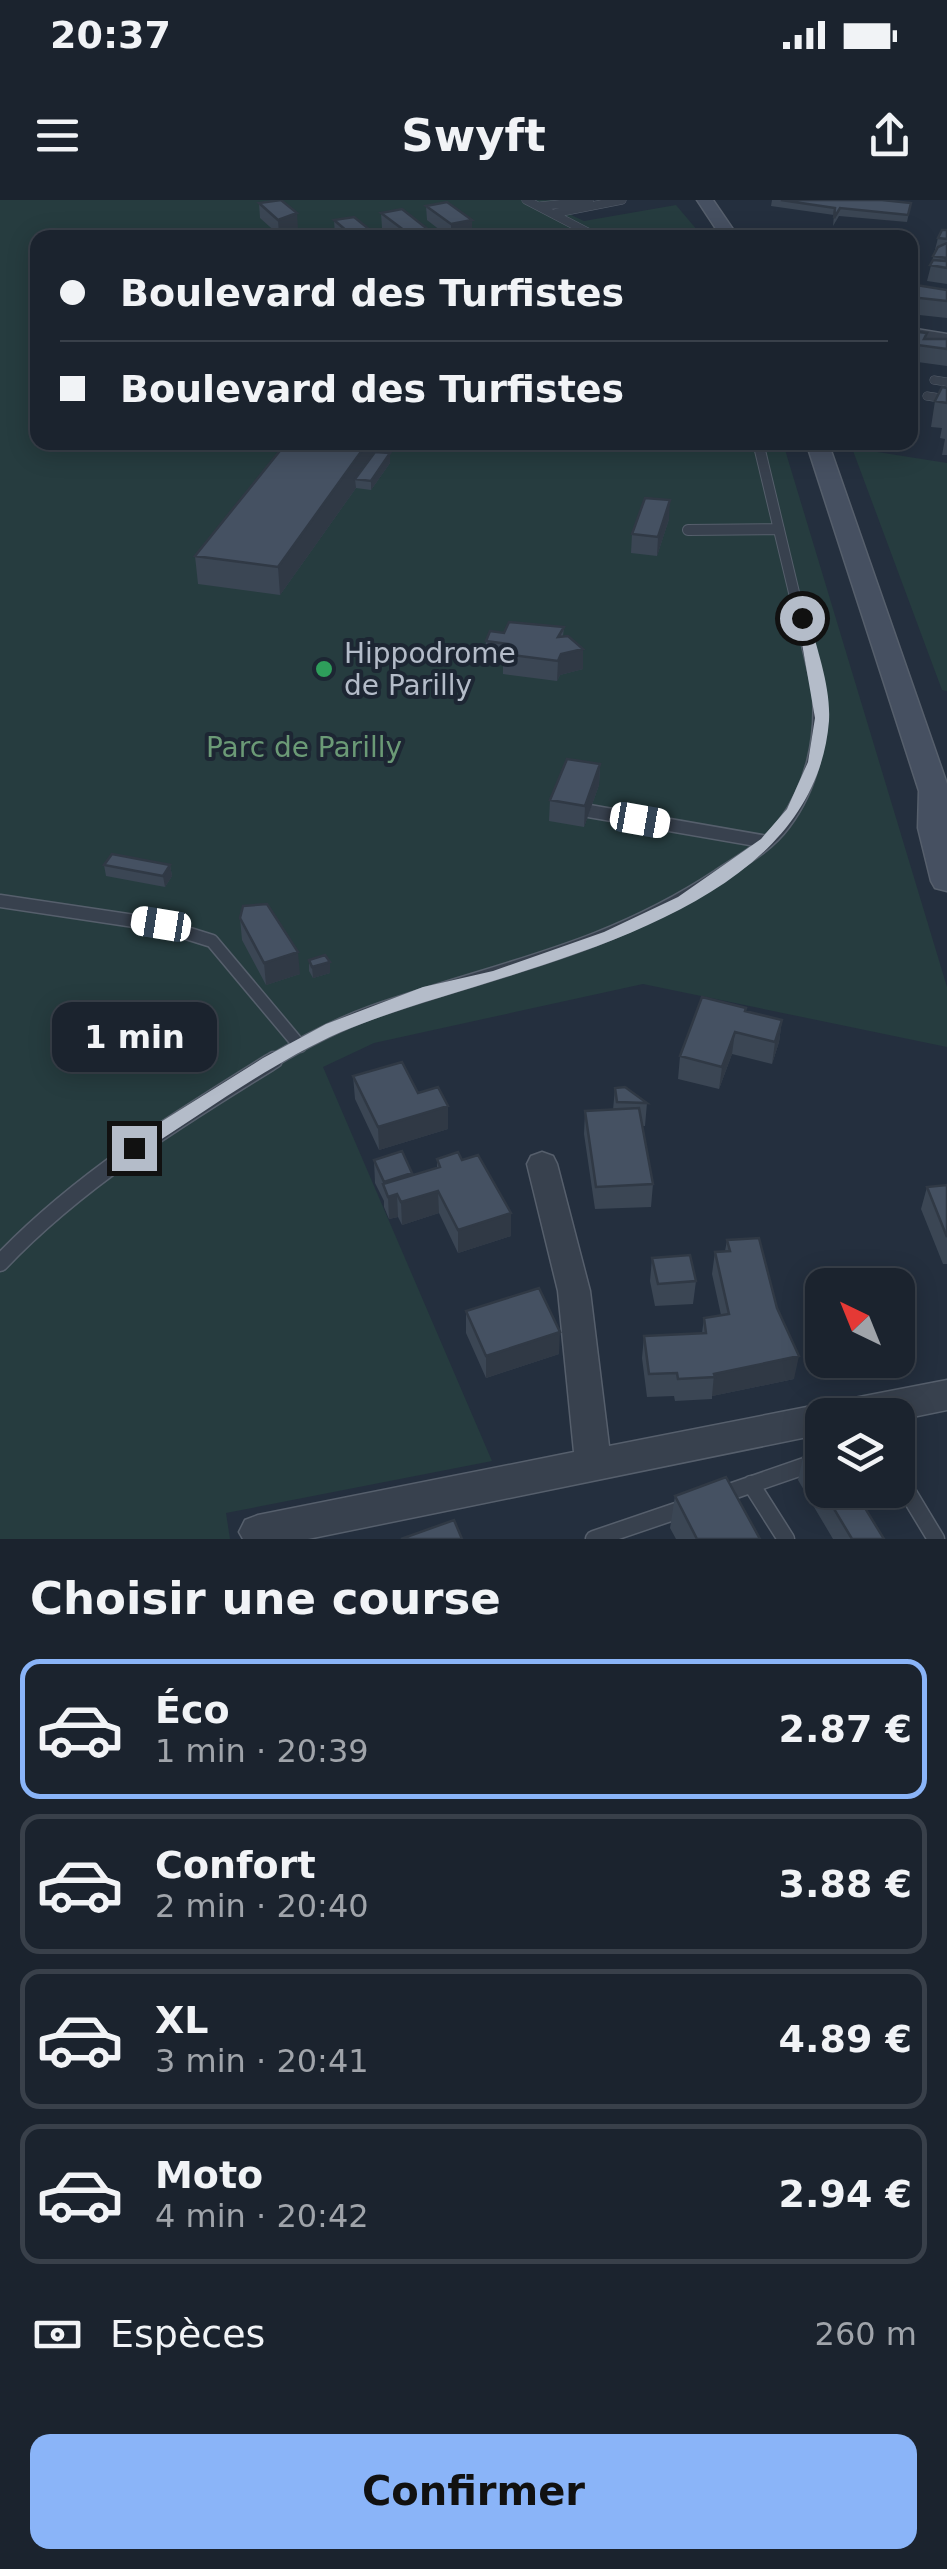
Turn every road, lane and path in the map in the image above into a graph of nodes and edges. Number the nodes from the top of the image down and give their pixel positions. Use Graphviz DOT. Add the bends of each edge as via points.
graph roads {
  1 [pos="526,200"];
  2 [pos="606,200"];
  3 [pos="622,200"];
  4 [pos="688,200"];
  5 [pos="540,206"];
  6 [pos="710,208"];
  7 [pos="556,212"];
  8 [pos="586,230"];
  9 [pos="725,230"];
  10 [pos="918,335"];
  11 [pos="947,339"];
  12 [pos="934,380"];
  13 [pos="947,382"];
  14 [pos="927,396"];
  15 [pos="947,398"];
  16 [pos="760,450"];
  17 [pos="820,450"];
  18 [pos="779,529"];
  19 [pos="688,530"];
  20 [pos="938,810"];
  21 [pos="589,811"];
  22 [pos="767,842"];
  23 [pos="947,881"];
  24 [pos="0,901"];
  25 [pos="300,1046"];
  26 [pos="542,1164"];
  27 [pos="0,1263"];
  28 [pos="947,1395"];
  29 [pos="915,1402"];
  30 [pos="805,1422"];
  31 [pos="593,1463"];
  32 [pos="805,1466"];
  33 [pos="751,1484"];
  34 [pos="915,1506"];
  35 [pos="258,1532"];
  36 [pos="623,1534"];
  37 [pos="594,1539"];
  38 [pos="786,1539"];
  39 [pos="936,1539"];
  1 -- 5 [label="lane"];
  2 -- 5 [label="lane"];
  3 -- 7 [label="lane"];
  4 -- 6 [label="main road"];
  5 -- 7 [label="lane"];
  6 -- 9 [label="main road"];
  7 -- 8 [label="lane"];
  10 -- 11 [label="street"];
  12 -- 13 [label="lane"];
  14 -- 15 [label="lane"];
  16 -- 18 [label="lane"];
  17 -- 20 [label="main road"];
  18 -- 19 [label="lane"];
  18 -- 22 [label="lane" via="822,718 810,774 794,810"];
  20 -- 23 [label="main road"];
  21 -- 22 [label="lane"];
  22 -- 25 [label="lane" via="684,900 610,936 497,976 430,991"];
  24 -- 25 [label="lane" via="161,924 212,940"];
  25 -- 27 [label="lane" via="134,1148 36,1223"];
  26 -- 31 [label="street" via="574,1291"];
  28 -- 29 [label="street"];
  30 -- 31 [label="street"];
  31 -- 35 [label="street"];
  32 -- 33 [label="lane"];
  33 -- 36 [label="lane"];
  33 -- 38 [label="lane"];
  34 -- 39 [label="lane"];
  36 -- 37 [label="lane"];
}
